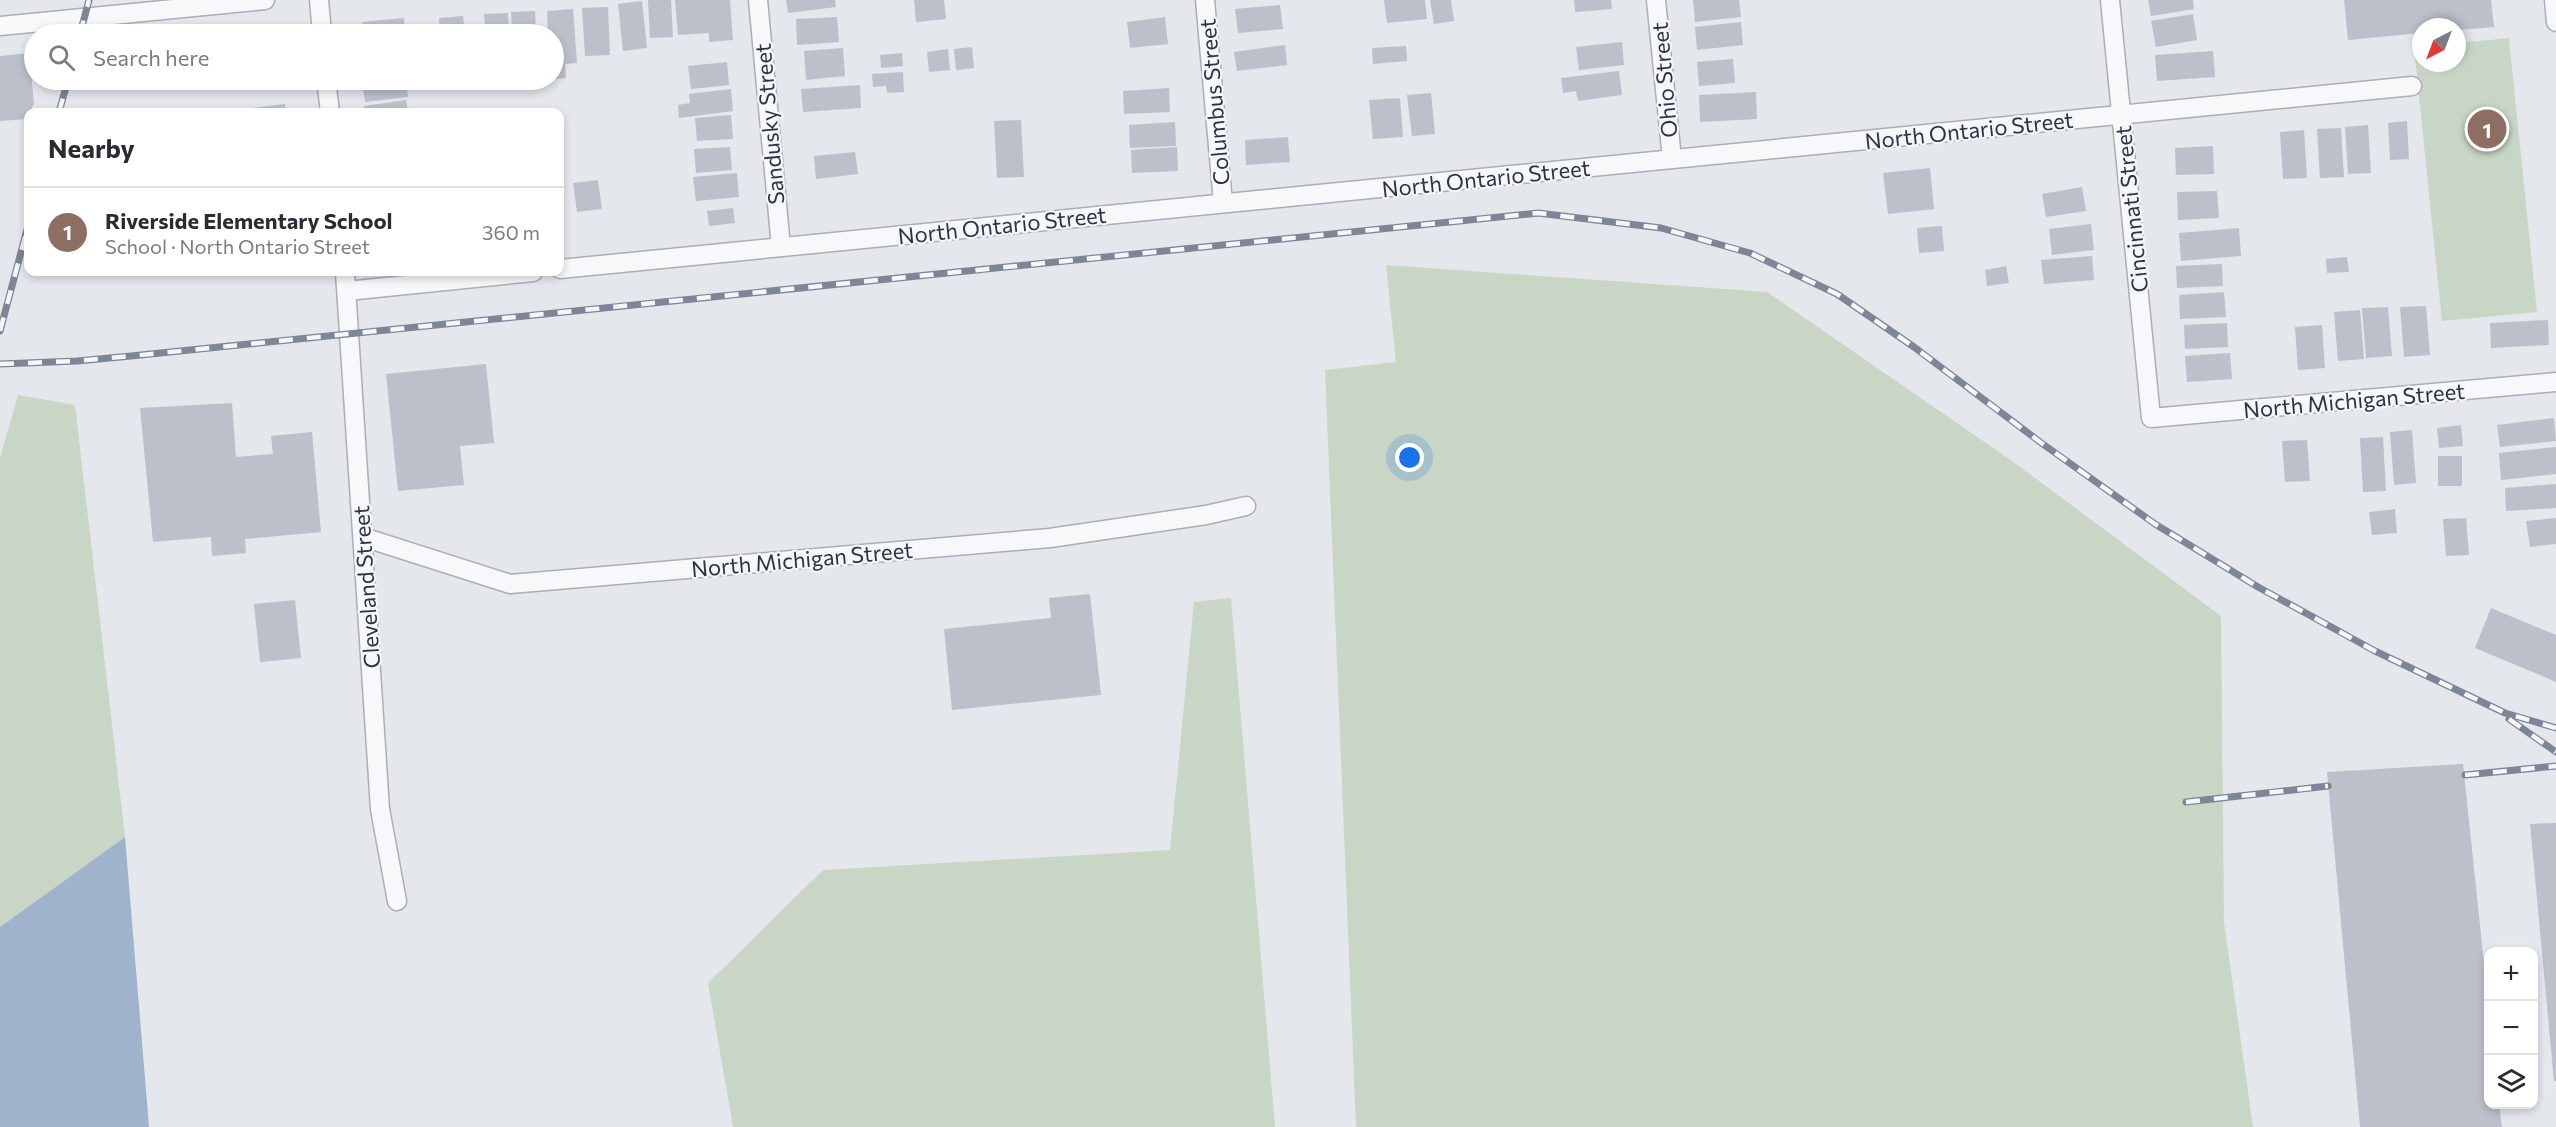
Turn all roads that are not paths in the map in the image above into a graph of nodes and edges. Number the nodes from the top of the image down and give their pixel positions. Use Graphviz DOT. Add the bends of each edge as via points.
graph roads {
  1 [pos="265,0"];
  2 [pos="319,0"];
  3 [pos="758,0"];
  4 [pos="1205,0"];
  5 [pos="1656,0"];
  6 [pos="2110,0"];
  7 [pos="2554,0"];
  8 [pos="2556,22"];
  9 [pos="321,24"];
  10 [pos="0,26"];
  11 [pos="2412,86"];
  12 [pos="327,90"];
  13 [pos="330,108"];
  14 [pos="2122,115"];
  15 [pos="1672,159"];
  16 [pos="1223,203"];
  17 [pos="781,247"];
  18 [pos="564,269"];
  19 [pos="345,276"];
  20 [pos="494,276"];
  21 [pos="347,291"];
  22 [pos="2556,382"];
  23 [pos="2151,418"];
  24 [pos="1246,506"];
  25 [pos="363,537"];
  26 [pos="397,901"];
  1 -- 10 [label="street"];
  2 -- 9 [label="street"];
  3 -- 17 [label="street, Sandusky Street"];
  4 -- 16 [label="street, Columbus Street"];
  5 -- 15 [label="street, Ohio Street"];
  6 -- 14 [label="street, Cincinnati Street"];
  7 -- 8 [label="street"];
  11 -- 14 [label="street, North Ontario Street"];
  12 -- 13 [label="street"];
  14 -- 15 [label="street, North Ontario Street"];
  14 -- 23 [label="street, Cincinnati Street"];
  15 -- 16 [label="street, North Ontario Street"];
  16 -- 17 [label="street, North Ontario Street"];
  17 -- 18 [label="street, North Ontario Street"];
  19 -- 21 [label="street, Cleveland Street"];
  20 -- 21 [label="street"];
  21 -- 25 [label="street, Cleveland Street"];
  22 -- 23 [label="street, North Michigan Street"];
  24 -- 25 [label="street, North Michigan Street" via="1050,538 510,584"];
  25 -- 26 [label="street, Cleveland Street" via="380,809"];
}
